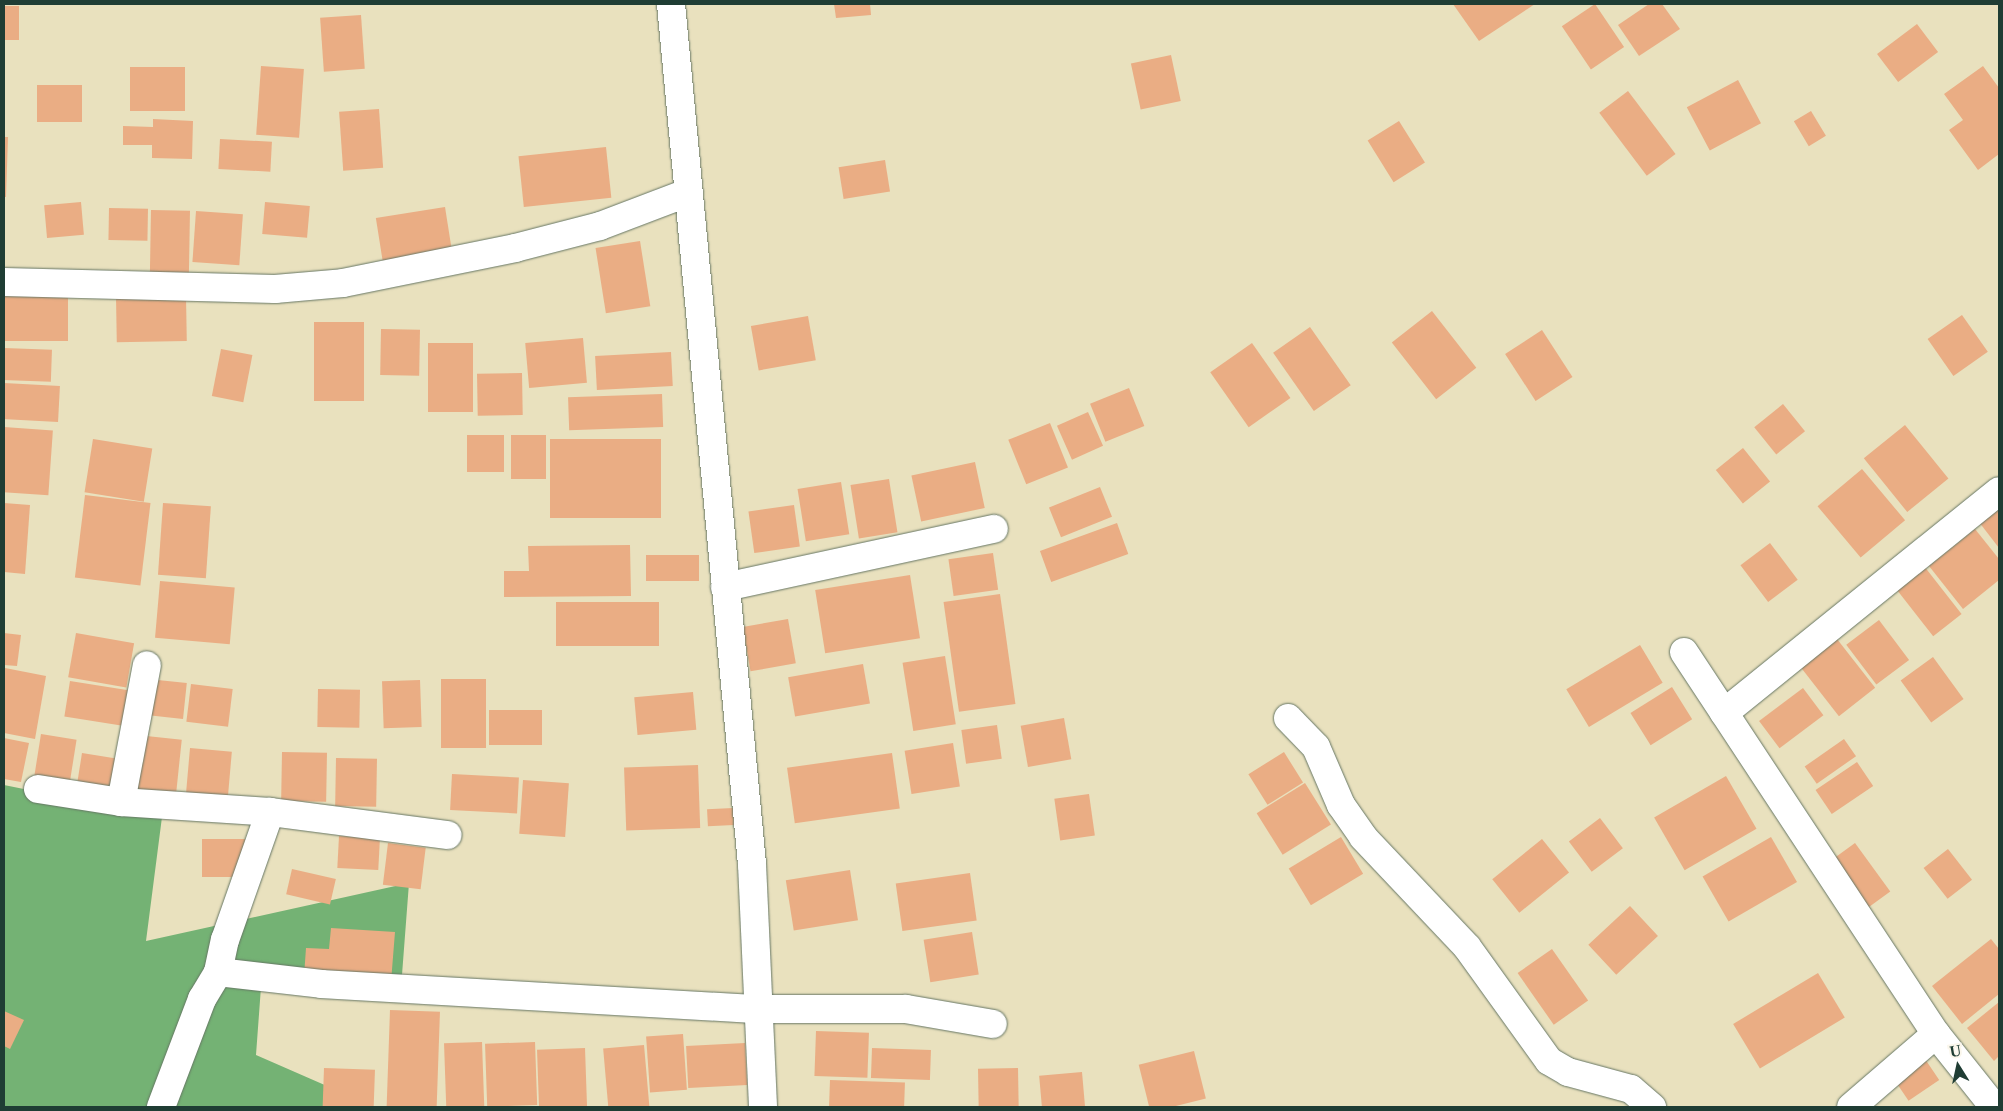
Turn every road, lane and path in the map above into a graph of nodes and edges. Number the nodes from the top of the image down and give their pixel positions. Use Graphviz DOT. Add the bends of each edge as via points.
graph roads {
  1 [pos="671,4"];
  2 [pos="687,193"];
  3 [pos="4,282"];
  4 [pos="1999,490"];
  5 [pos="994,529"];
  6 [pos="725,587"];
  7 [pos="1684,652"];
  8 [pos="147,664"];
  9 [pos="1724,713"];
  10 [pos="1288,718"];
  11 [pos="38,788"];
  12 [pos="121,802"];
  13 [pos="270,812"];
  14 [pos="448,834"];
  15 [pos="218,972"];
  16 [pos="758,1009"];
  17 [pos="993,1024"];
  18 [pos="1936,1034"];
  19 [pos="161,1107"];
  20 [pos="763,1107"];
  21 [pos="1652,1107"];
  22 [pos="1851,1107"];
  23 [pos="1994,1107"];
  1 -- 2 [label="street"];
  2 -- 3 [label="street" via="600,226 515,248 343,283 265,289"];
  2 -- 6 [label="street"];
  4 -- 9 [label="street"];
  5 -- 6 [label="street"];
  6 -- 16 [label="street" via="752,864"];
  7 -- 9 [label="street"];
  8 -- 12 [label="street"];
  9 -- 18 [label="street"];
  10 -- 21 [label="street" via="1316,747 1341,805 1363,836 1467,947 1548,1061 1568,1072 1631,1089"];
  11 -- 12 [label="street"];
  12 -- 13 [label="street"];
  13 -- 14 [label="street"];
  13 -- 15 [label="street" via="225,940"];
  15 -- 16 [label="street" via="321,984"];
  15 -- 19 [label="street" via="202,999"];
  16 -- 17 [label="street" via="906,1009"];
  16 -- 20 [label="street"];
  18 -- 22 [label="street"];
  18 -- 23 [label="street"];
}
